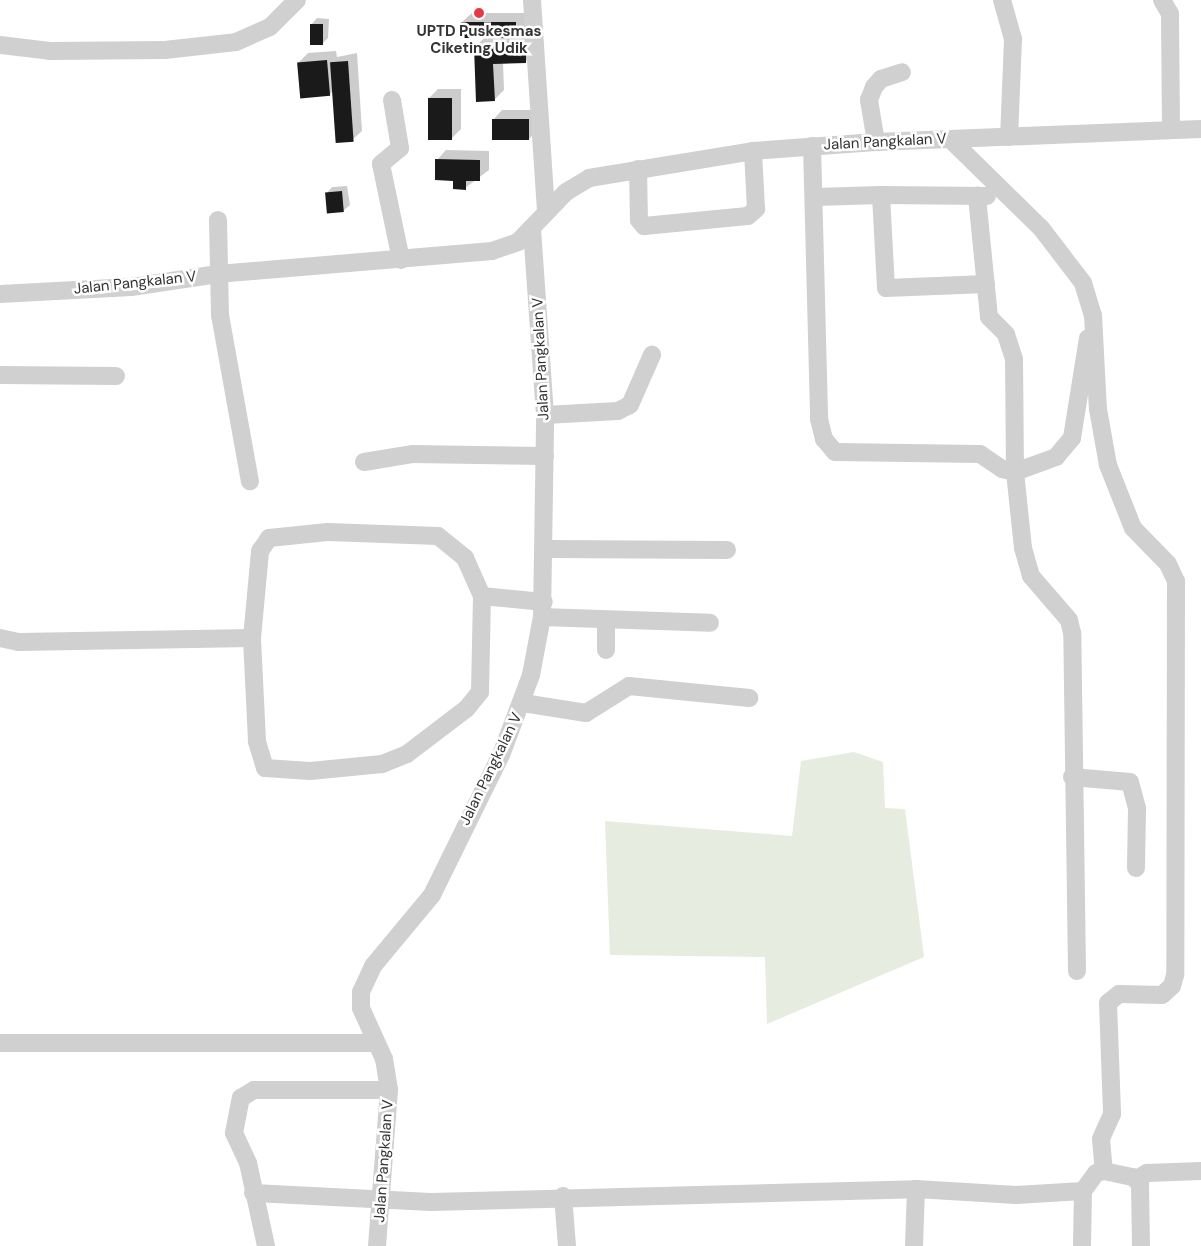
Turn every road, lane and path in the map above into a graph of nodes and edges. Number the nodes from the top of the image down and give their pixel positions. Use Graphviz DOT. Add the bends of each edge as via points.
graph roads {
  1 [pos="297,0"];
  2 [pos="532,0"];
  3 [pos="1002,0"];
  4 [pos="1162,0"];
  5 [pos="0,45"];
  6 [pos="902,72"];
  7 [pos="392,100"];
  8 [pos="1201,129"];
  9 [pos="1171,130"];
  10 [pos="1009,137"];
  11 [pos="950,139"];
  12 [pos="876,142"];
  13 [pos="812,146"];
  14 [pos="753,151"];
  15 [pos="638,169"];
  16 [pos="881,195"];
  17 [pos="977,196"];
  18 [pos="1008,196"];
  19 [pos="815,197"];
  20 [pos="546,214"];
  21 [pos="218,220"];
  22 [pos="532,229"];
  23 [pos="401,260"];
  24 [pos="218,274"];
  25 [pos="986,284"];
  26 [pos="0,294"];
  27 [pos="1093,315"];
  28 [pos="652,355"];
  29 [pos="0,375"];
  30 [pos="116,376"];
  31 [pos="545,415"];
  32 [pos="545,456"];
  33 [pos="364,462"];
  34 [pos="1015,472"];
  35 [pos="250,481"];
  36 [pos="546,549"];
  37 [pos="728,550"];
  38 [pos="482,596"];
  39 [pos="543,609"];
  40 [pos="606,620"];
  41 [pos="710,623"];
  42 [pos="0,638"];
  43 [pos="252,638"];
  44 [pos="606,650"];
  45 [pos="749,698"];
  46 [pos="523,703"];
  47 [pos="1072,777"];
  48 [pos="1136,868"];
  49 [pos="1078,971"];
  50 [pos="0,1043"];
  51 [pos="374,1043"];
  52 [pos="389,1090"];
  53 [pos="1201,1171"];
  54 [pos="1104,1172"];
  55 [pos="1137,1179"];
  56 [pos="916,1189"];
  57 [pos="1083,1191"];
  58 [pos="253,1193"];
  59 [pos="563,1196"];
  60 [pos="382,1201"];
  61 [pos="266,1246"];
  62 [pos="377,1246"];
  63 [pos="567,1246"];
  64 [pos="914,1246"];
  65 [pos="1082,1246"];
  66 [pos="1141,1246"];
  1 -- 5 [label="street" via="270,28 236,42 136,50 19,50"];
  2 -- 20 [label="street"];
  3 -- 10 [label="street" via="1013,39"];
  4 -- 9 [label="street" via="1170,14"];
  6 -- 12 [label="street" via="880,79 871,94"];
  7 -- 23 [label="street" via="400,148 381,164"];
  8 -- 9 [label="street, Jalan Pangkalan V"];
  9 -- 10 [label="street, Jalan Pangkalan V"];
  10 -- 11 [label="street, Jalan Pangkalan V"];
  11 -- 12 [label="street, Jalan Pangkalan V"];
  11 -- 18 [label="street"];
  12 -- 13 [label="street, Jalan Pangkalan V"];
  13 -- 14 [label="street, Jalan Pangkalan V"];
  13 -- 19 [label="street"];
  14 -- 15 [label="street, Jalan Pangkalan V"];
  14 -- 15 [label="street" via="756,209 748,216 644,226 639,220"];
  15 -- 20 [label="street, Jalan Pangkalan V" via="589,178 566,192"];
  16 -- 17 [label="street"];
  16 -- 19 [label="street"];
  16 -- 25 [label="street" via="886,288"];
  17 -- 18 [label="street"];
  17 -- 25 [label="street"];
  18 -- 27 [label="street" via="1066,258 1083,283"];
  19 -- 34 [label="street" via="819,419 824,439 835,452 980,454 1002,469"];
  20 -- 22 [label="street, Jalan Pangkalan V"];
  21 -- 24 [label="street"];
  22 -- 23 [label="street, Jalan Pangkalan V" via="518,242 492,251"];
  22 -- 31 [label="street, Jalan Pangkalan V"];
  23 -- 24 [label="street, Jalan Pangkalan V"];
  24 -- 26 [label="street, Jalan Pangkalan V" via="130,287"];
  24 -- 35 [label="street" via="220,315"];
  25 -- 34 [label="street" via="989,316 1006,334 1014,359"];
  27 -- 34 [label="street" via="1072,438 1056,457"];
  27 -- 54 [label="street" via="1098,409 1108,464 1133,528 1168,564 1176,580 1175,975 1172,986 1162,994 1118,994 1108,1003 1112,1114 1101,1139"];
  28 -- 31 [label="street" via="630,405 618,411"];
  29 -- 30 [label="street"];
  31 -- 32 [label="street, Jalan Pangkalan V"];
  32 -- 33 [label="street" via="413,454"];
  32 -- 36 [label="street, Jalan Pangkalan V"];
  34 -- 47 [label="street" via="1023,548 1031,576 1069,620 1072,633"];
  36 -- 37 [label="street"];
  36 -- 39 [label="street, Jalan Pangkalan V"];
  38 -- 39 [label="street"];
  38 -- 43 [label="street" via="465,558 438,536 364,532 269,538 260,551"];
  38 -- 43 [label="street" via="476,700 407,754 371,767 265,768 257,741"];
  39 -- 40 [label="street"];
  39 -- 46 [label="street, Jalan Pangkalan V"];
  40 -- 41 [label="street"];
  40 -- 44 [label="street"];
  42 -- 43 [label="street" via="19,642"];
  45 -- 46 [label="street" via="629,686 608,703 586,713"];
  46 -- 51 [label="street, Jalan Pangkalan V" via="432,895 366,977 360,1000"];
  47 -- 48 [label="street" via="1130,782 1137,809"];
  47 -- 49 [label="street"];
  50 -- 51 [label="street"];
  51 -- 52 [label="street, Jalan Pangkalan V" via="384,1059"];
  52 -- 58 [label="street" via="247,1092 234,1133 248,1163"];
  52 -- 60 [label="street, Jalan Pangkalan V"];
  53 -- 55 [label="street" via="1147,1173"];
  54 -- 55 [label="street"];
  54 -- 57 [label="street" via="1096,1173"];
  55 -- 66 [label="street"];
  56 -- 57 [label="street" via="1016,1194"];
  56 -- 59 [label="street"];
  56 -- 64 [label="street"];
  57 -- 65 [label="street"];
  58 -- 60 [label="street"];
  58 -- 61 [label="street"];
  59 -- 60 [label="street"];
  59 -- 63 [label="street"];
  60 -- 62 [label="street, Jalan Pangkalan V"];
}
